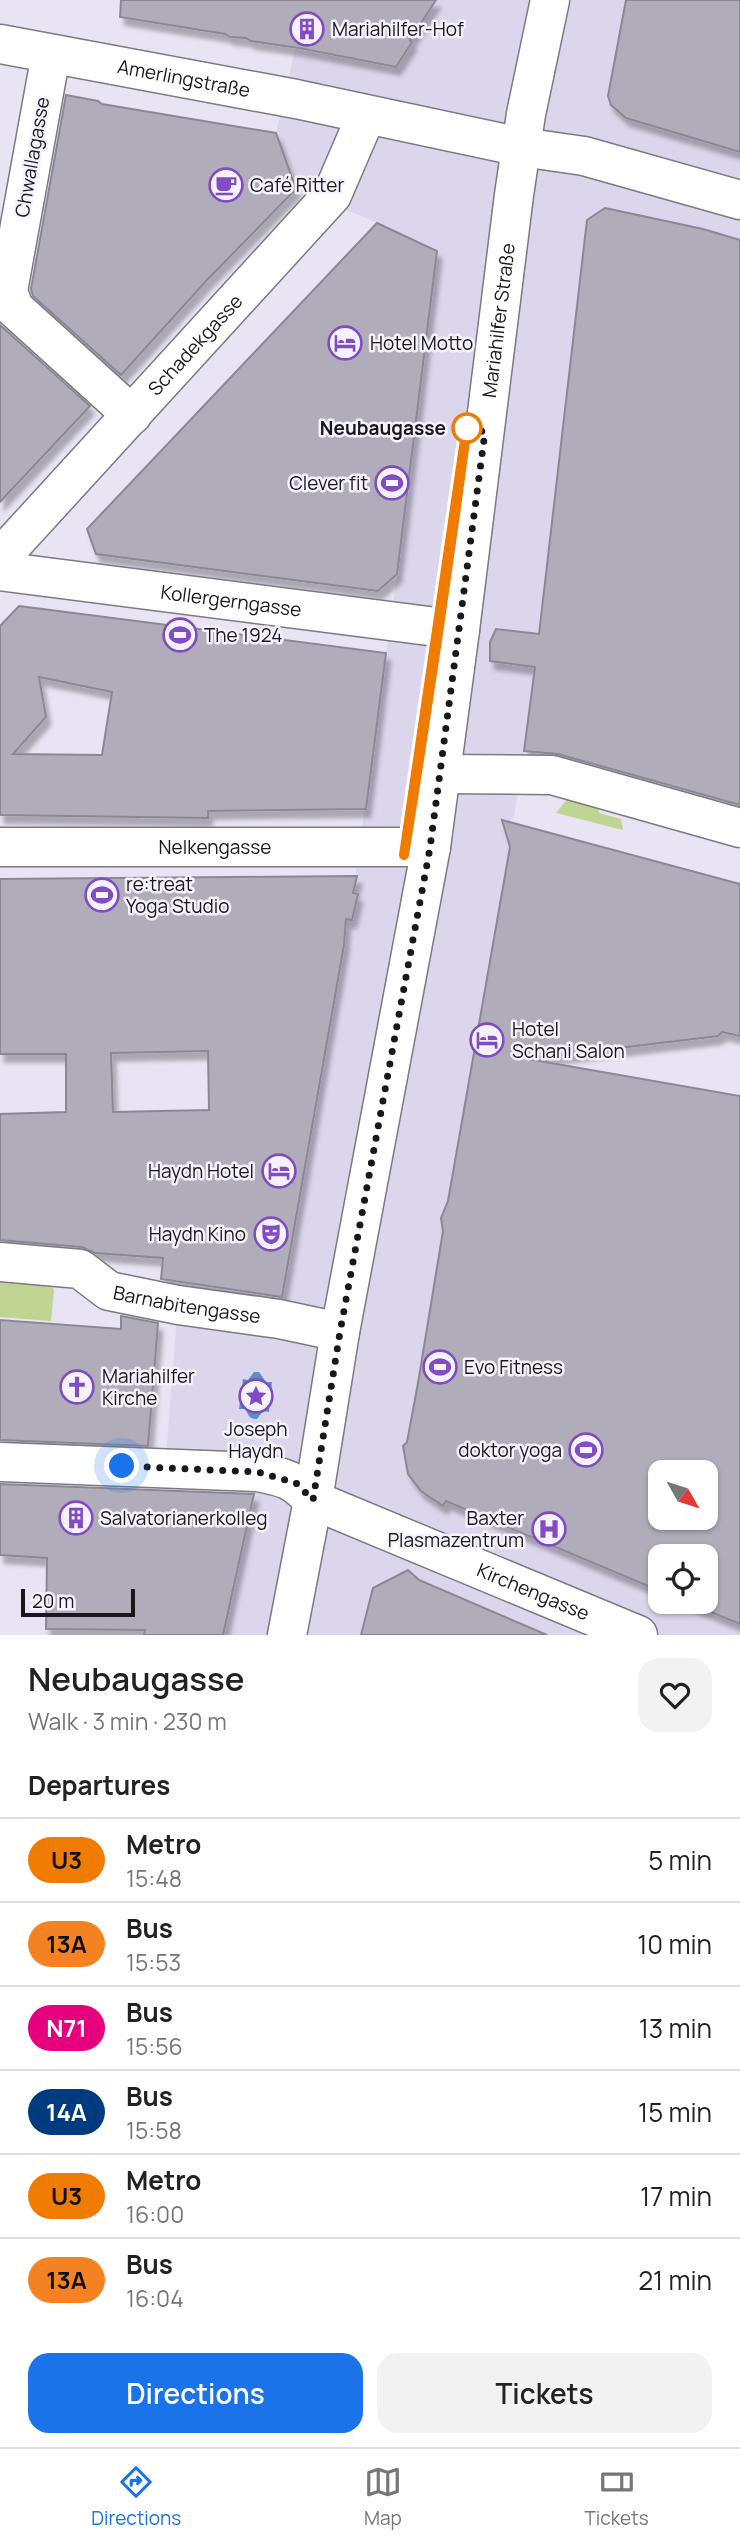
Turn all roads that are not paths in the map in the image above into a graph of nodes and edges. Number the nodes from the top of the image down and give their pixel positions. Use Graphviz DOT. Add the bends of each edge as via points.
graph roads {
  1 [pos="550,0"];
  2 [pos="0,44"];
  3 [pos="51,54"];
  4 [pos="366,116"];
  5 [pos="521,147"];
  6 [pos="740,200"];
  7 [pos="132,415"];
  8 [pos="0,558"];
  9 [pos="0,571"];
  10 [pos="460,630"];
  11 [pos="442,774"];
  12 [pos="740,828"];
  13 [pos="0,847"];
  14 [pos="430,848"];
  15 [pos="0,1262"];
  16 [pos="340,1332"];
  17 [pos="0,1462"];
  18 [pos="313,1500"];
  19 [pos="287,1635"];
  20 [pos="638,1635"];
  1 -- 5 [label="street, Mariahilfer Straße"];
  2 -- 3 [label="street, Amerlingstraße"];
  3 -- 4 [label="street, Amerlingstraße"];
  3 -- 7 [label="street, Chwallagasse" via="8,290 14,308"];
  4 -- 5 [label="street, Amerlingstraße"];
  4 -- 7 [label="street, Schadekgasse" via="332,195"];
  5 -- 6 [label="street" via="584,156"];
  5 -- 10 [label="street, Mariahilfer Straße"];
  7 -- 8 [label="street, Schadekgasse"];
  9 -- 10 [label="street, Kollergerngasse"];
  10 -- 11 [label="street, Mariahilfer Straße"];
  11 -- 12 [label="street" via="552,775"];
  11 -- 14 [label="street, Mariahilfer Straße"];
  13 -- 14 [label="street, Nelkengasse"];
  14 -- 16 [label="street, Mariahilfer Straße"];
  15 -- 16 [label="street, Barnabitengasse" via="80,1269 108,1291"];
  16 -- 18 [label="street, Mariahilfer Straße"];
  17 -- 18 [label="street" via="258,1472 296,1483"];
  18 -- 19 [label="street, Mariahilfer Straße"];
  18 -- 20 [label="street, Kirchengasse"];
}
